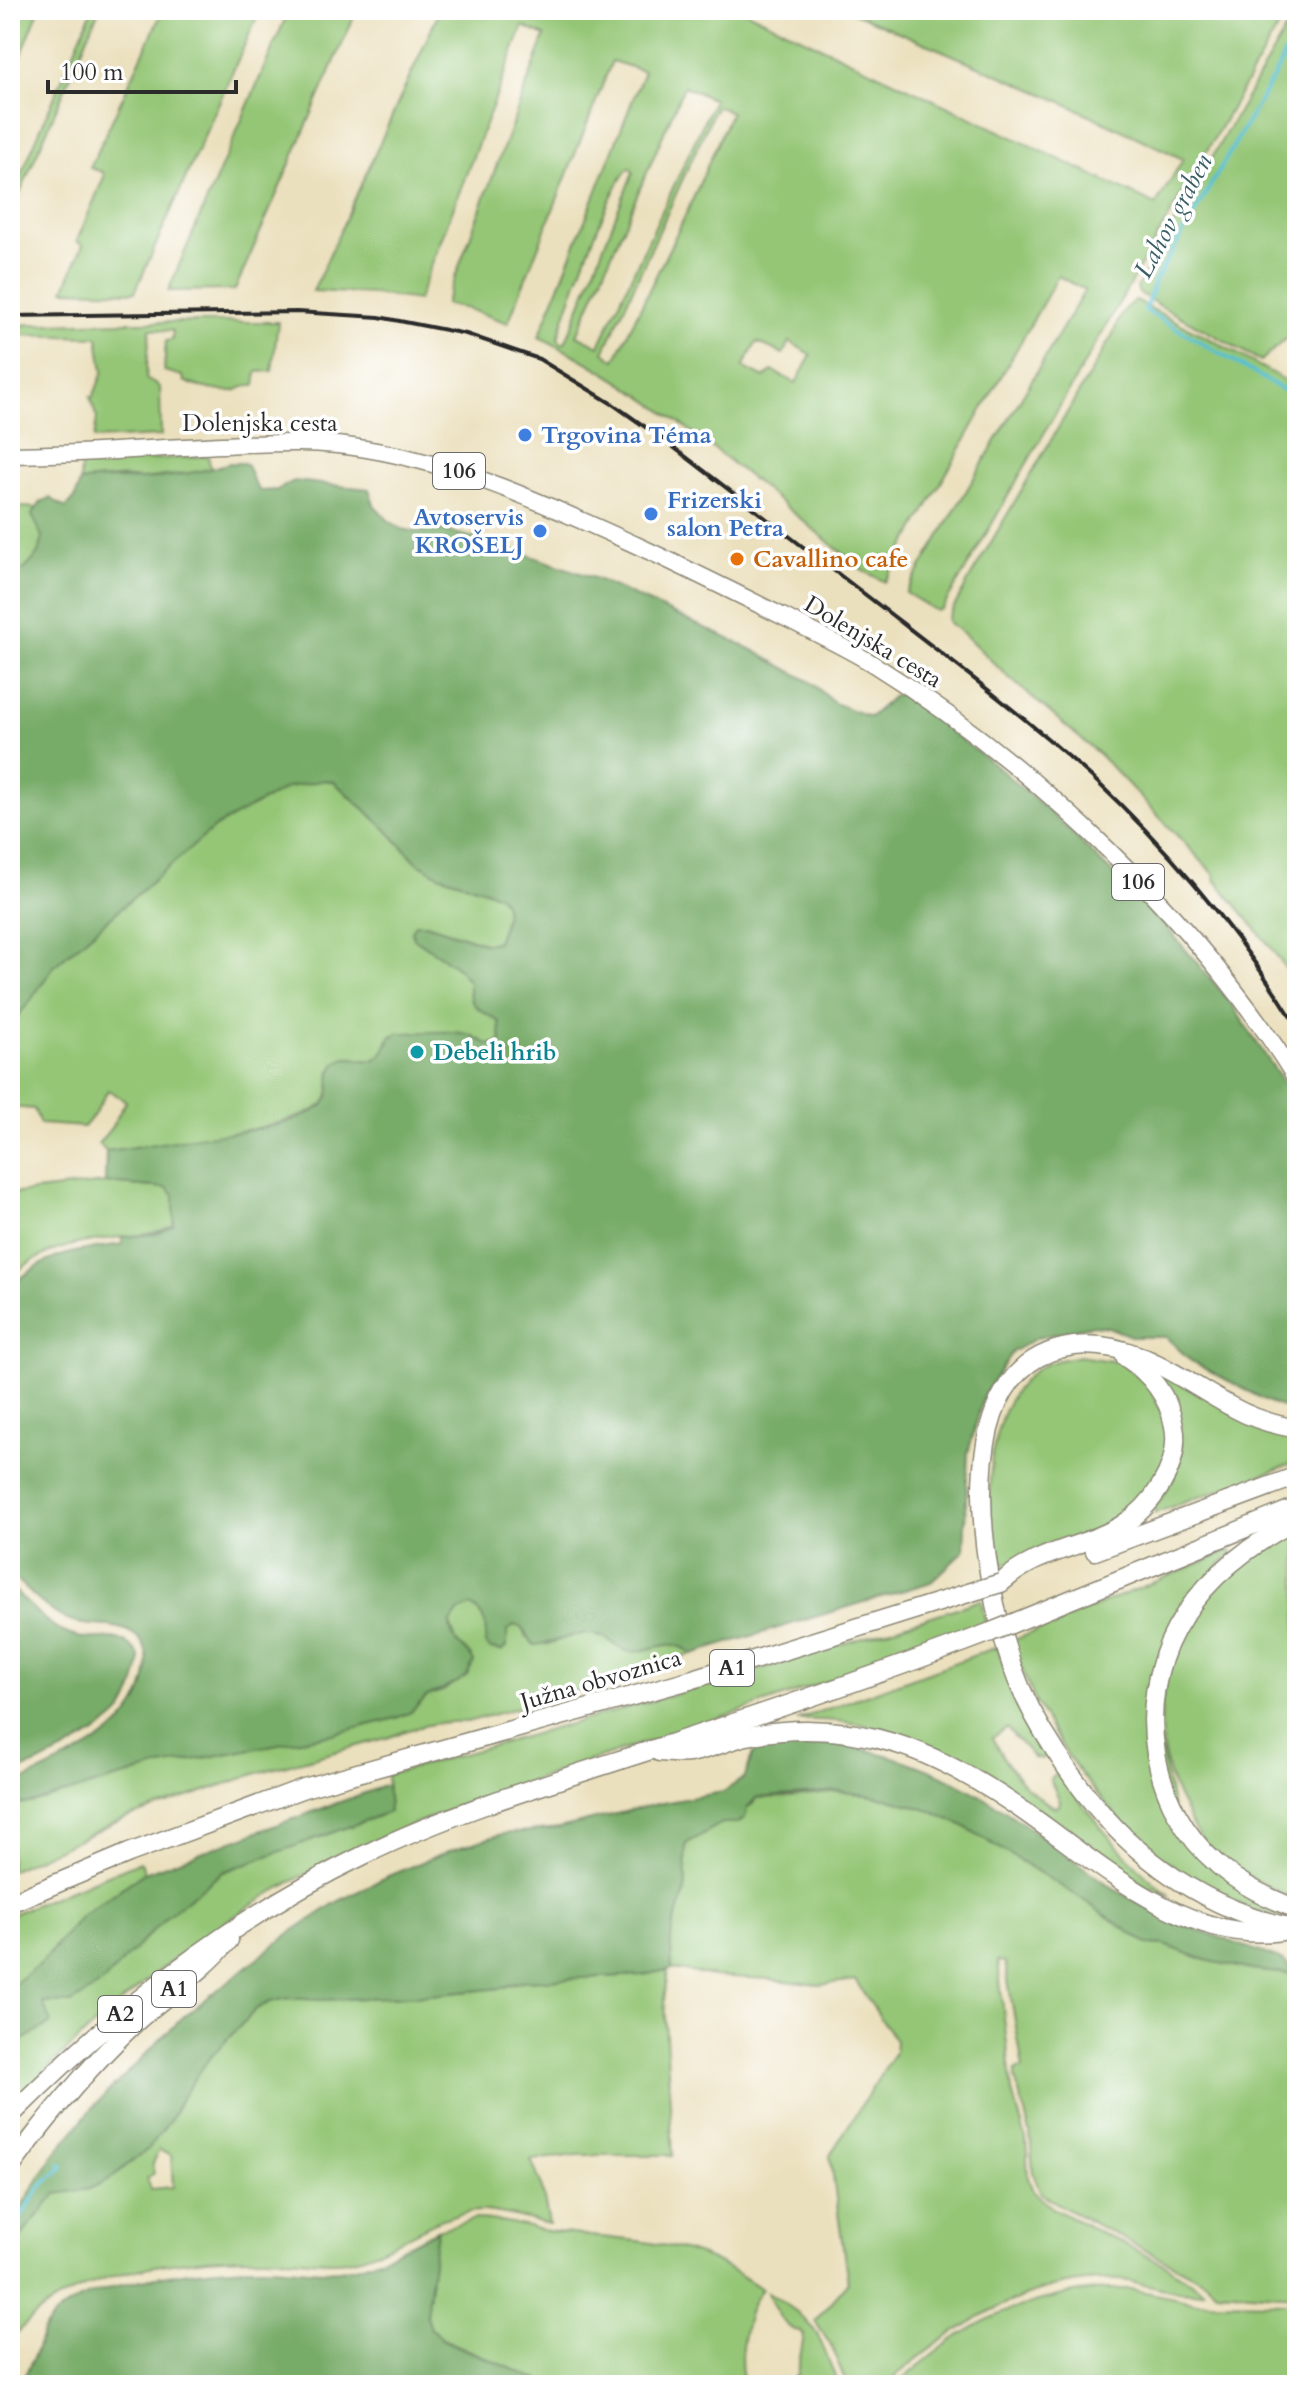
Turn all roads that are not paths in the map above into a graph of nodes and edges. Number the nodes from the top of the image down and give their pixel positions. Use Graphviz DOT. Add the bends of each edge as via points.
graph roads {
  1 [pos="10,455"];
  2 [pos="1297,1080"];
  3 [pos="1113,1349"];
  4 [pos="1297,1429"];
  5 [pos="1297,1476"];
  6 [pos="1297,1507"];
  7 [pos="1297,1520"];
  8 [pos="1001,1583"];
  9 [pos="648,1751"];
  10 [pos="10,1903"];
  11 [pos="1297,1909"];
  12 [pos="239,1925"];
  13 [pos="1297,1929"];
  14 [pos="10,2116"];
  15 [pos="10,2168"];
  1 -- 2 [label="main road, Dolenjska cesta / 106" via="256,443 363,448 445,467 511,490 741,594 869,661 1026,777 1181,927 1253,1014"];
  3 -- 4 [label="highway" via="1137,1353 1238,1410"];
  3 -- 8 [label="highway" via="1144,1371 1168,1408 1175,1432 1170,1469 1152,1501 1130,1522 1037,1560"];
  3 -- 13 [label="highway" via="1072,1347 1035,1359 1012,1380 994,1413 985,1449 984,1532 1005,1644 1043,1732 1088,1797 1121,1833 1209,1900"];
  5 -- 8 [label="highway, Južna obvoznica / A1"];
  6 -- 9 [label="highway, A1, bridge" via="991,1632"];
  7 -- 11 [label="highway" via="1245,1552 1184,1615 1162,1661 1152,1722 1163,1783 1194,1840 1241,1883"];
  8 -- 10 [label="highway, Južna obvoznica / A1, bridge" via="693,1679 304,1788"];
  9 -- 12 [label="highway, A1" via="429,1825 329,1872"];
  9 -- 13 [label="highway" via="688,1754 737,1738 826,1730 898,1745 973,1778 1126,1884 1191,1918 1260,1934"];
  12 -- 14 [label="highway, A2" via="122,2013"];
  12 -- 15 [label="highway, A1" via="209,1963 160,2000 87,2071"];
}
